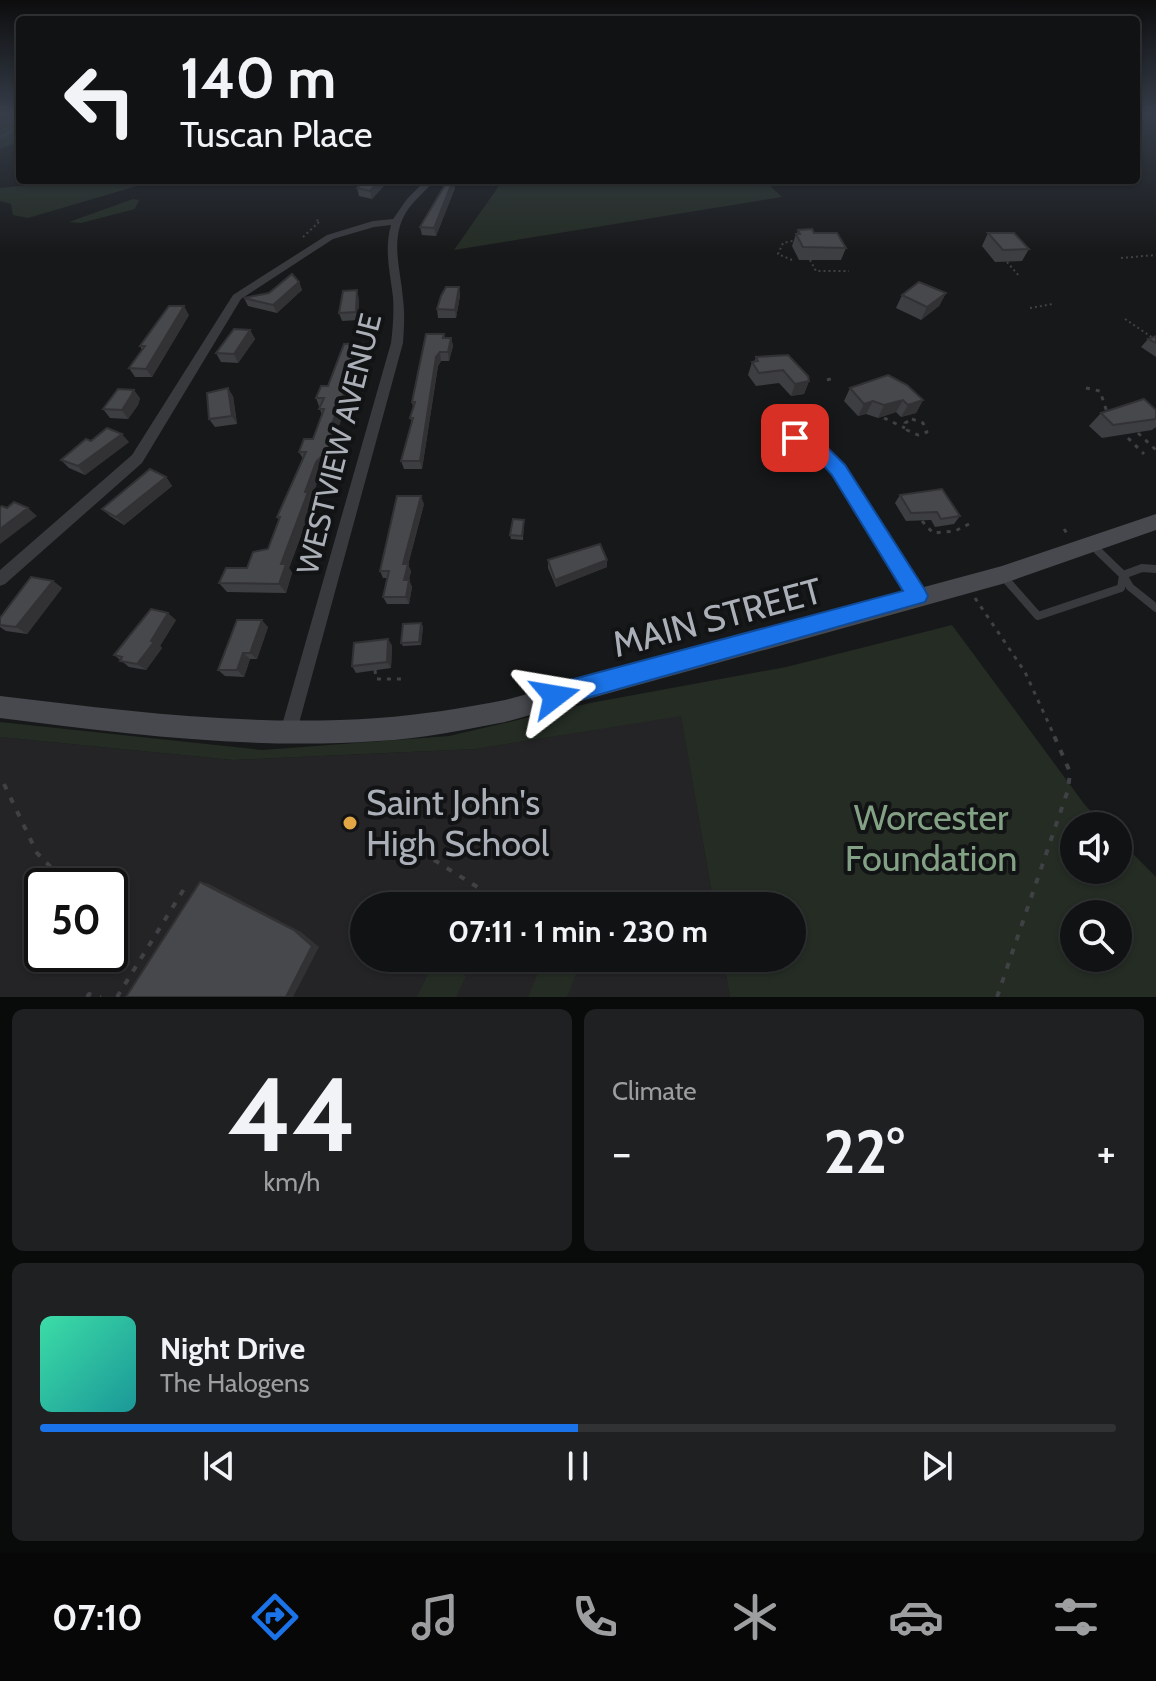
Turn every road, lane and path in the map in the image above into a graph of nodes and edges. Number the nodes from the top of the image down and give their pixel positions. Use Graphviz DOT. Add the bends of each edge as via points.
graph roads {
  1 [pos="426,184"];
  2 [pos="316,220"];
  3 [pos="395,222"];
  4 [pos="303,237"];
  5 [pos="807,240"];
  6 [pos="1156,255"];
  7 [pos="1121,258"];
  8 [pos="792,260"];
  9 [pos="810,260"];
  10 [pos="1007,262"];
  11 [pos="849,271"];
  12 [pos="1020,277"];
  13 [pos="1053,304"];
  14 [pos="1030,308"];
  15 [pos="1125,319"];
  16 [pos="1156,340"];
  17 [pos="834,378"];
  18 [pos="827,380"];
  19 [pos="1086,388"];
  20 [pos="1106,412"];
  21 [pos="884,418"];
  22 [pos="925,425"];
  23 [pos="932,425"];
  24 [pos="905,428"];
  25 [pos="1138,433"];
  26 [pos="795,438"];
  27 [pos="1128,438"];
  28 [pos="1156,450"];
  29 [pos="1144,454"];
  30 [pos="922,521"];
  31 [pos="1156,522"];
  32 [pos="971,523"];
  33 [pos="1064,529"];
  34 [pos="1069,536"];
  35 [pos="1093,546"];
  36 [pos="1156,569"];
  37 [pos="1002,575"];
  38 [pos="1123,575"];
  39 [pos="0,579"];
  40 [pos="964,584"];
  41 [pos="918,596"];
  42 [pos="1156,608"];
  43 [pos="375,670"];
  44 [pos="404,679"];
  45 [pos="0,707"];
  46 [pos="289,732"];
  47 [pos="4,784"];
  48 [pos="434,860"];
  49 [pos="48,868"];
  50 [pos="184,889"];
  51 [pos="485,892"];
  52 [pos="87,997"];
  53 [pos="101,997"];
  54 [pos="117,997"];
  55 [pos="997,997"];
  1 -- 3 [label="street" via="410,196"];
  2 -- 4 [label="path" via="316,228"];
  3 -- 39 [label="street" via="330,237 237,297 137,459"];
  3 -- 46 [label="street, WESTVIEW AVENUE" via="390,242 401,309 397,343"];
  5 -- 8 [label="path" via="782,244 779,256"];
  6 -- 7 [label="path"];
  9 -- 11 [label="path" via="816,271"];
  10 -- 12 [label="path"];
  13 -- 14 [label="path"];
  15 -- 16 [label="path"];
  17 -- 18 [label="path"];
  19 -- 20 [label="path" via="1100,391"];
  21 -- 24 [label="path"];
  22 -- 23 [label="path"];
  22 -- 24 [label="path" via="912,419"];
  22 -- 24 [label="path" via="922,435"];
  25 -- 28 [label="path"];
  26 -- 41 [label="street" via="838,470"];
  27 -- 29 [label="path"];
  30 -- 32 [label="path" via="933,533"];
  31 -- 35 [label="main road, MAIN STREET"];
  33 -- 34 [label="path"];
  35 -- 37 [label="main road, MAIN STREET"];
  35 -- 38 [label="lane"];
  36 -- 38 [label="lane"];
  37 -- 38 [label="lane" via="1038,616 1121,588"];
  37 -- 40 [label="main road, MAIN STREET"];
  38 -- 42 [label="lane"];
  40 -- 41 [label="main road, MAIN STREET"];
  40 -- 55 [label="path" via="1012,649 1070,772"];
  41 -- 46 [label="main road, MAIN STREET" via="493,714 409,729"];
  43 -- 44 [label="path" via="380,681"];
  45 -- 46 [label="main road, MAIN STREET" via="99,721"];
  47 -- 49 [label="path" via="33,850"];
  48 -- 51 [label="path"];
  50 -- 54 [label="path"];
  52 -- 53 [label="path"];
}
